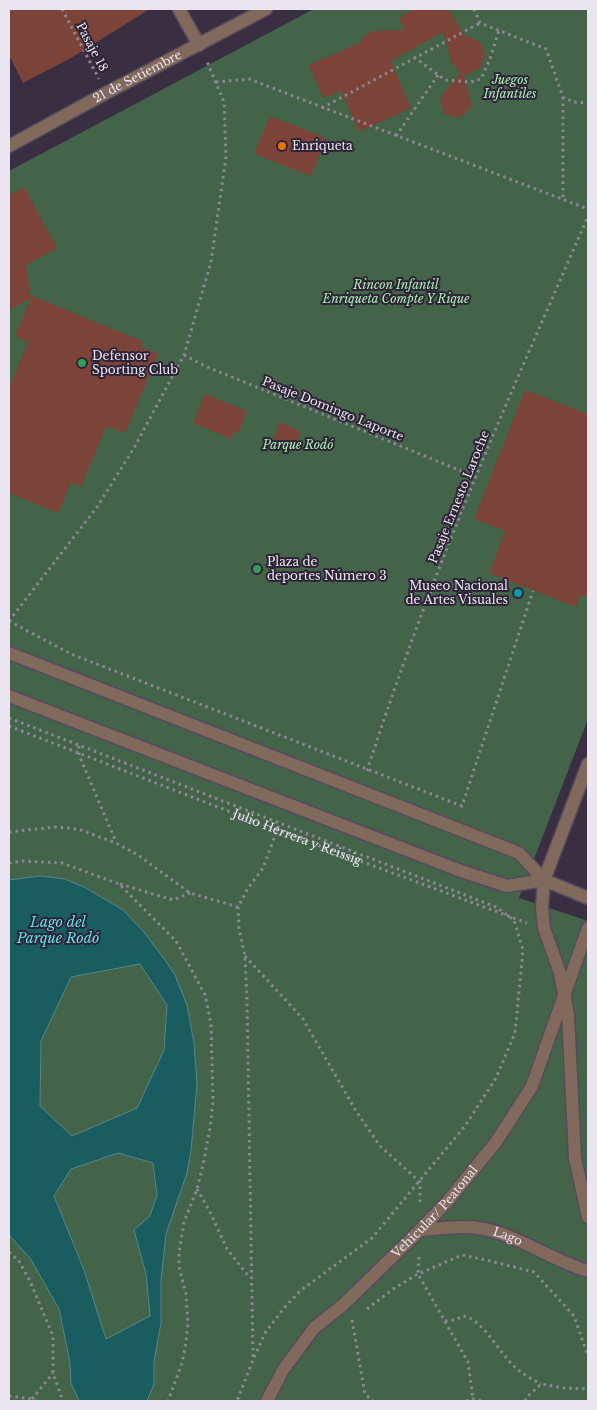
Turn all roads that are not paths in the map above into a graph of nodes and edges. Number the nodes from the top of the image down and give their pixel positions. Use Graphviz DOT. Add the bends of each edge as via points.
graph roads {
  1 [pos="179,9"];
  2 [pos="266,9"];
  3 [pos="199,45"];
  4 [pos="9,146"];
  5 [pos="9,653"];
  6 [pos="9,696"];
  7 [pos="588,764"];
  8 [pos="544,880"];
  9 [pos="588,898"];
  10 [pos="588,928"];
  11 [pos="565,995"];
  12 [pos="588,1217"];
  13 [pos="420,1230"];
  14 [pos="588,1271"];
  15 [pos="267,1401"];
  1 -- 3 [label="street"];
  2 -- 3 [label="street, 21 de Setiembre"];
  3 -- 4 [label="street, 21 de Setiembre"];
  5 -- 8 [label="street" via="519,853"];
  6 -- 8 [label="street" via="461,871 507,886"];
  7 -- 8 [label="street"];
  8 -- 9 [label="street"];
  8 -- 11 [label="street" via="544,928"];
  10 -- 11 [label="street, Vehicular/ Peatonal"];
  11 -- 12 [label="street" via="575,1158"];
  11 -- 13 [label="street, Vehicular/ Peatonal" via="532,1086 496,1142"];
  13 -- 14 [label="street, Lago" via="476,1227 522,1241"];
  13 -- 15 [label="street, Vehicular/ Peatonal" via="355,1294 314,1328 283,1370"];
}
